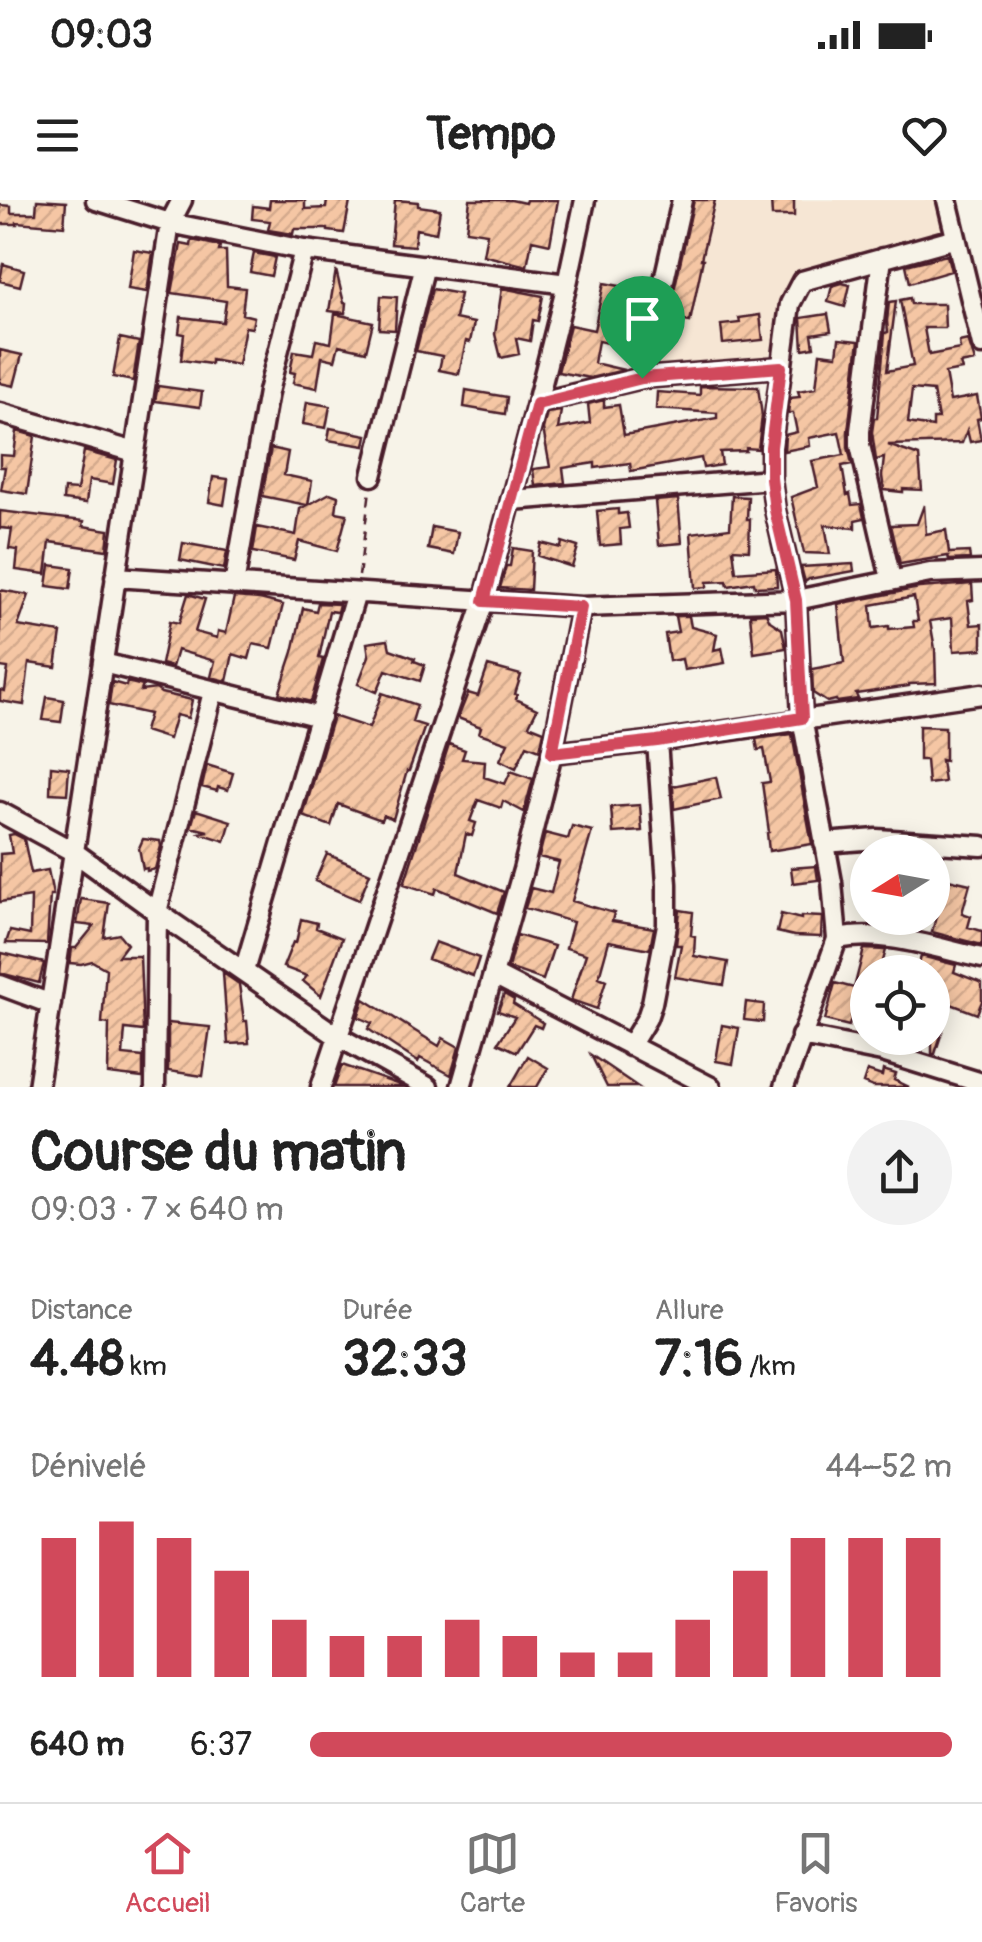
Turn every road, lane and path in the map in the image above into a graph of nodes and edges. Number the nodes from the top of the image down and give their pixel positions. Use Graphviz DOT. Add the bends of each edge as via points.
graph roads {
  1 [pos="96,200"];
  2 [pos="182,200"];
  3 [pos="584,200"];
  4 [pos="682,200"];
  5 [pos="946,200"];
  6 [pos="170,223"];
  7 [pos="956,238"];
  8 [pos="304,250"];
  9 [pos="882,258"];
  10 [pos="425,266"];
  11 [pos="567,284"];
  12 [pos="982,345"];
  13 [pos="781,367"];
  14 [pos="642,378"];
  15 [pos="537,404"];
  16 [pos="0,413"];
  17 [pos="135,452"];
  18 [pos="372,476"];
  19 [pos="771,478"];
  20 [pos="512,500"];
  21 [pos="982,570"];
  22 [pos="115,577"];
  23 [pos="891,579"];
  24 [pos="234,585"];
  25 [pos="356,593"];
  26 [pos="796,600"];
  27 [pos="484,601"];
  28 [pos="581,607"];
  29 [pos="103,663"];
  30 [pos="213,692"];
  31 [pos="982,694"];
  32 [pos="320,717"];
  33 [pos="802,718"];
  34 [pos="657,741"];
  35 [pos="552,753"];
  36 [pos="0,812"];
  37 [pos="824,843"];
  38 [pos="982,846"];
  39 [pos="74,852"];
  40 [pos="157,912"];
  41 [pos="836,938"];
  42 [pos="982,958"];
  43 [pos="244,971"];
  44 [pos="494,975"];
  45 [pos="0,986"];
  46 [pos="51,1004"];
  47 [pos="337,1036"];
  48 [pos="800,1036"];
  49 [pos="630,1046"];
  50 [pos="982,1083"];
  51 [pos="38,1087"];
  52 [pos="155,1087"];
  53 [pos="322,1087"];
  54 [pos="428,1087"];
  55 [pos="461,1087"];
  56 [pos="711,1087"];
  57 [pos="784,1087"];
  1 -- 6 [label="street"];
  2 -- 6 [label="street"];
  3 -- 11 [label="street"];
  4 -- 14 [label="street"];
  5 -- 7 [label="street"];
  6 -- 8 [label="street"];
  6 -- 17 [label="street"];
  7 -- 9 [label="street"];
  7 -- 12 [label="street"];
  8 -- 10 [label="street"];
  8 -- 24 [label="street" via="268,392"];
  9 -- 13 [label="street" via="802,281 790,304"];
  9 -- 23 [label="street" via="860,445"];
  10 -- 11 [label="street"];
  10 -- 18 [label="street"];
  11 -- 15 [label="street"];
  13 -- 14 [label="street"];
  13 -- 19 [label="street"];
  14 -- 15 [label="street"];
  15 -- 20 [label="street"];
  16 -- 17 [label="street"];
  17 -- 22 [label="street"];
  18 -- 25 [label="path"];
  19 -- 20 [label="street"];
  19 -- 26 [label="street"];
  20 -- 27 [label="street"];
  21 -- 23 [label="street"];
  22 -- 24 [label="street"];
  22 -- 29 [label="street"];
  23 -- 26 [label="street"];
  24 -- 25 [label="street"];
  25 -- 27 [label="street"];
  25 -- 32 [label="street"];
  26 -- 28 [label="street"];
  26 -- 33 [label="street"];
  27 -- 28 [label="street"];
  27 -- 47 [label="street"];
  28 -- 35 [label="street"];
  29 -- 30 [label="street"];
  29 -- 39 [label="street"];
  30 -- 32 [label="street"];
  30 -- 40 [label="street"];
  31 -- 33 [label="street"];
  32 -- 43 [label="street"];
  33 -- 34 [label="street"];
  33 -- 37 [label="street"];
  34 -- 35 [label="street"];
  34 -- 49 [label="street" via="667,925 648,1018"];
  35 -- 44 [label="street"];
  36 -- 39 [label="street"];
  37 -- 38 [label="street" via="877,839"];
  37 -- 41 [label="street"];
  39 -- 40 [label="street"];
  39 -- 46 [label="street"];
  40 -- 43 [label="street"];
  40 -- 52 [label="street"];
  41 -- 42 [label="street" via="874,935"];
  41 -- 48 [label="street"];
  43 -- 47 [label="street"];
  44 -- 49 [label="street"];
  44 -- 55 [label="street"];
  45 -- 46 [label="street"];
  46 -- 51 [label="street"];
  47 -- 53 [label="street"];
  47 -- 54 [label="street"];
  48 -- 50 [label="street" via="882,1052"];
  48 -- 57 [label="street"];
  49 -- 56 [label="street"];
}
